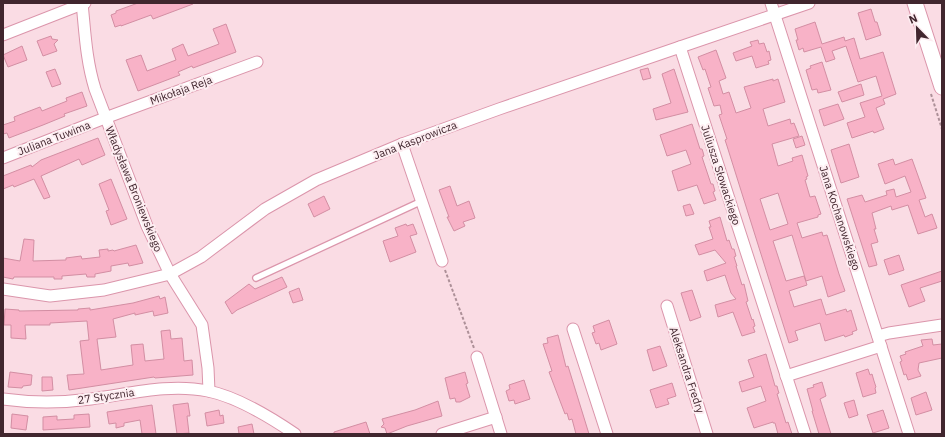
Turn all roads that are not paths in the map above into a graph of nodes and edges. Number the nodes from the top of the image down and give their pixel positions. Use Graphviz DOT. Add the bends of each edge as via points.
graph roads {
  1 [pos="83,3"];
  2 [pos="771,3"];
  3 [pos="809,3"];
  4 [pos="914,3"];
  5 [pos="776,15"];
  6 [pos="3,35"];
  7 [pos="680,47"];
  8 [pos="257,62"];
  9 [pos="942,87"];
  10 [pos="105,118"];
  11 [pos="402,144"];
  12 [pos="3,158"];
  13 [pos="422,202"];
  14 [pos="442,261"];
  15 [pos="170,274"];
  16 [pos="256,278"];
  17 [pos="3,289"];
  18 [pos="667,306"];
  19 [pos="942,325"];
  20 [pos="573,329"];
  21 [pos="880,341"];
  22 [pos="477,357"];
  23 [pos="786,376"];
  24 [pos="209,391"];
  25 [pos="3,400"];
  26 [pos="496,417"];
  27 [pos="295,434"];
  28 [pos="442,434"];
  29 [pos="501,434"];
  30 [pos="607,434"];
  31 [pos="707,434"];
  32 [pos="805,434"];
  33 [pos="909,434"];
  1 -- 6 [label="street"];
  1 -- 10 [label="street, Władysława Broniewskiego" via="89,71"];
  2 -- 5 [label="street, Jana Kochanowskiego"];
  3 -- 5 [label="street"];
  4 -- 9 [label="street"];
  5 -- 7 [label="street"];
  5 -- 21 [label="street, Jana Kochanowskiego"];
  7 -- 11 [label="street, Jana Kasprowicza"];
  7 -- 23 [label="street, Juliusza Słowackiego"];
  8 -- 10 [label="street, Mikołaja Reja"];
  10 -- 12 [label="street, Juliana Tuwima"];
  10 -- 15 [label="street, Władysława Broniewskiego" via="147,226"];
  11 -- 13 [label="street"];
  11 -- 15 [label="street, Jana Kasprowicza" via="316,180 265,209 201,257"];
  13 -- 14 [label="street"];
  13 -- 16 [label="lane"];
  15 -- 17 [label="street, Jana Kasprowicza" via="104,290 50,296"];
  15 -- 24 [label="street, Władysława Broniewskiego" via="202,325"];
  18 -- 31 [label="street, Aleksandra Fredry"];
  19 -- 21 [label="street" via="889,333"];
  20 -- 30 [label="street"];
  21 -- 23 [label="street"];
  21 -- 33 [label="street, Jana Kochanowskiego"];
  22 -- 26 [label="street"];
  23 -- 32 [label="street, Juliusza Słowackiego"];
  24 -- 25 [label="street, 27 Stycznia" via="162,389 60,402"];
  24 -- 27 [label="street, 27 Stycznia" via="256,410"];
  26 -- 28 [label="street"];
  26 -- 29 [label="street"];
}
